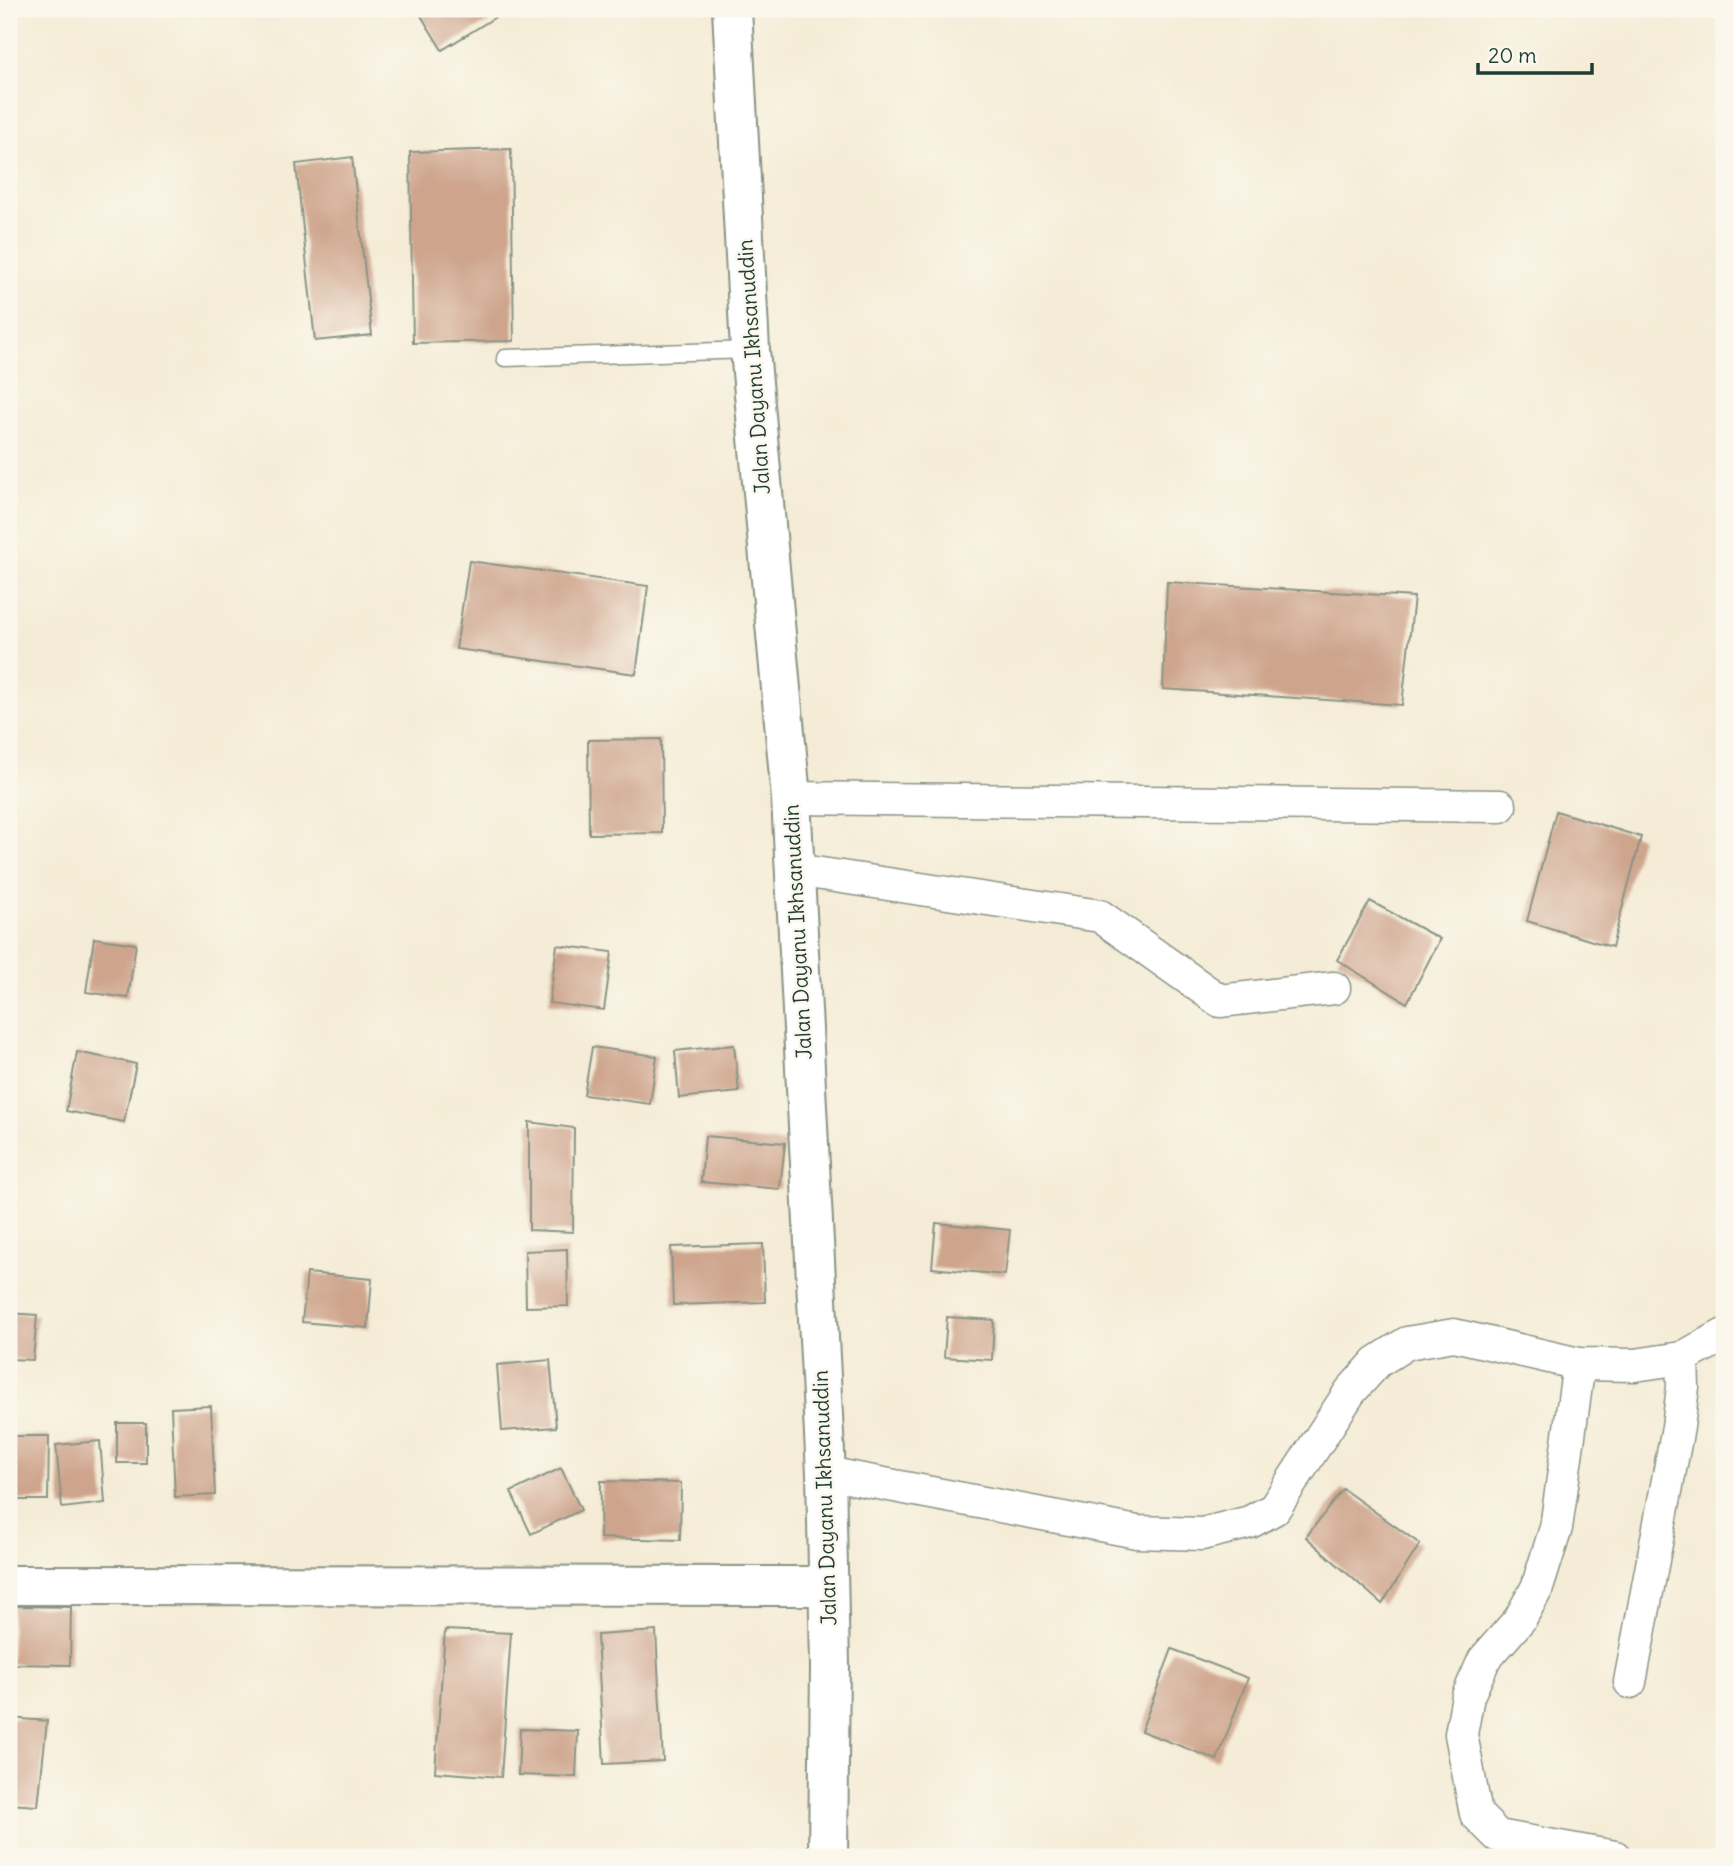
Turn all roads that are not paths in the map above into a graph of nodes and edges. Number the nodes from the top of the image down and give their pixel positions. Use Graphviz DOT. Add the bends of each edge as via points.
graph roads {
  1 [pos="732,9"];
  2 [pos="750,350"];
  3 [pos="505,358"];
  4 [pos="791,798"];
  5 [pos="1500,806"];
  6 [pos="795,870"];
  7 [pos="1334,988"];
  8 [pos="1724,1335"];
  9 [pos="1682,1358"];
  10 [pos="1579,1364"];
  11 [pos="826,1473"];
  12 [pos="9,1585"];
  13 [pos="828,1586"];
  14 [pos="1630,1682"];
  15 [pos="828,1857"];
  16 [pos="1615,1857"];
  1 -- 2 [label="main road, Jalan Dayanu Ikhsanuddin"];
  2 -- 3 [label="lane"];
  2 -- 4 [label="main road, Jalan Dayanu Ikhsanuddin"];
  4 -- 5 [label="street"];
  4 -- 6 [label="main road, Jalan Dayanu Ikhsanuddin"];
  6 -- 7 [label="street" via="1100,916 1220,1001"];
  6 -- 11 [label="main road, Jalan Dayanu Ikhsanuddin"];
  8 -- 9 [label="street"];
  9 -- 10 [label="street" via="1635,1366"];
  9 -- 14 [label="street" via="1678,1427"];
  10 -- 11 [label="street" via="1454,1335 1407,1343 1377,1362 1350,1392 1274,1509 1250,1522 1202,1534 1137,1532"];
  10 -- 16 [label="street" via="1556,1528 1520,1619 1485,1660 1468,1696 1461,1734 1476,1814 1498,1836"];
  11 -- 13 [label="main road, Jalan Dayanu Ikhsanuddin"];
  12 -- 13 [label="main road"];
  13 -- 15 [label="main road, Jalan Dayanu Ikhsanuddin"];
}
